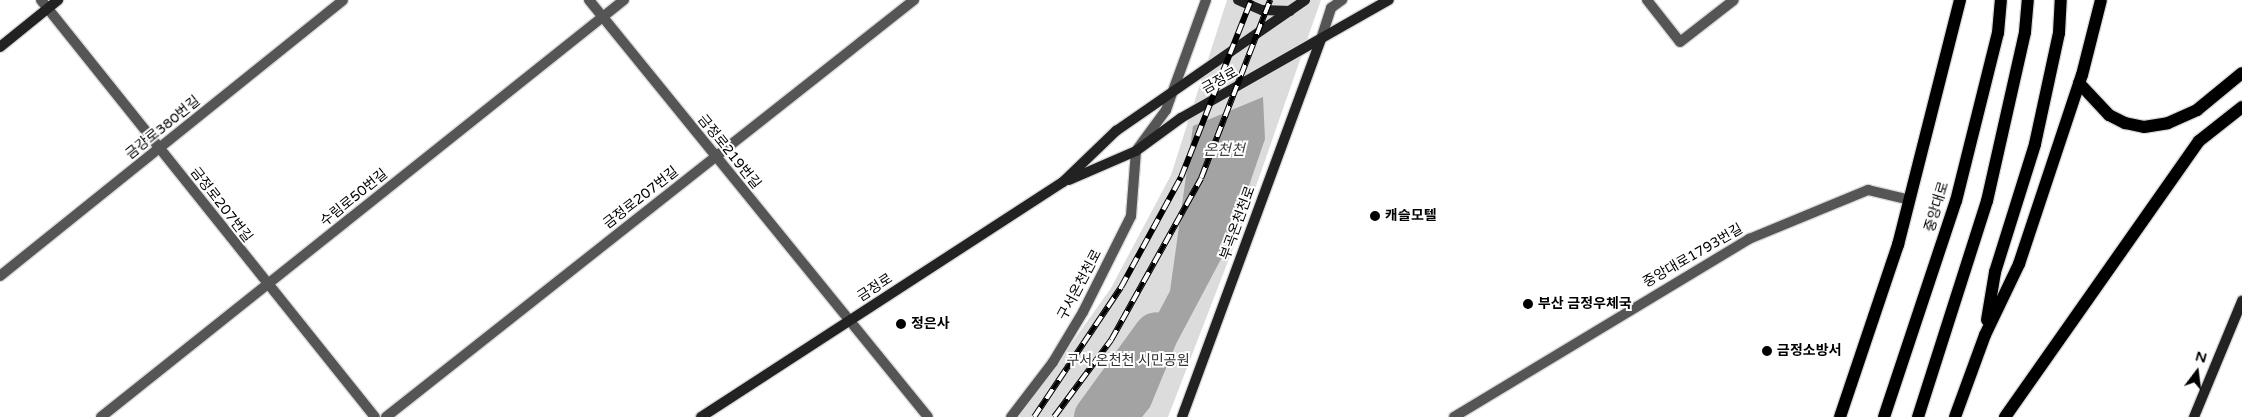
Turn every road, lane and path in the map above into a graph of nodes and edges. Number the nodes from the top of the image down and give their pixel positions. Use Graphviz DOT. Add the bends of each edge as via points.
graph roads {
  1 [pos="58,0"];
  2 [pos="343,0"];
  3 [pos="589,0"];
  4 [pos="624,0"];
  5 [pos="914,0"];
  6 [pos="1206,0"];
  7 [pos="1238,0"];
  8 [pos="1305,0"];
  9 [pos="1342,0"];
  10 [pos="1389,0"];
  11 [pos="1647,0"];
  12 [pos="1734,0"];
  13 [pos="1960,0"];
  14 [pos="2001,0"];
  15 [pos="2028,0"];
  16 [pos="2061,0"];
  17 [pos="2101,0"];
  18 [pos="44,4"];
  19 [pos="1290,11"];
  20 [pos="603,17"];
  21 [pos="1321,39"];
  22 [pos="0,46"];
  23 [pos="2242,72"];
  24 [pos="2079,83"];
  25 [pos="1173,91"];
  26 [pos="2242,106"];
  27 [pos="159,148"];
  28 [pos="1136,151"];
  29 [pos="716,157"];
  30 [pos="1064,182"];
  31 [pos="1910,200"];
  32 [pos="0,276"];
  33 [pos="267,285"];
  34 [pos="2242,300"];
  35 [pos="848,322"];
  36 [pos="1985,335"];
  37 [pos="101,417"];
  38 [pos="375,417"];
  39 [pos="386,417"];
  40 [pos="701,417"];
  41 [pos="928,417"];
  42 [pos="1011,417"];
  43 [pos="1182,417"];
  44 [pos="1454,417"];
  45 [pos="1840,417"];
  46 [pos="1884,417"];
  47 [pos="1918,417"];
  48 [pos="1955,417"];
  49 [pos="2005,417"];
  50 [pos="2194,417"];
  1 -- 18 [label="main road"];
  2 -- 27 [label="street, 금강로380번길"];
  3 -- 20 [label="street, 금정로219번길"];
  4 -- 20 [label="street, 수림로50번길"];
  5 -- 29 [label="street, 금정로207번길"];
  6 -- 25 [label="street"];
  7 -- 19 [label="main road" via="1262,10"];
  8 -- 19 [label="main road, 금정로"];
  9 -- 21 [label="street" via="1331,8"];
  10 -- 21 [label="main road, 금정로"];
  11 -- 12 [label="street" via="1680,42"];
  13 -- 31 [label="main road"];
  14 -- 46 [label="main road, 중앙대로" via="1998,34 1956,201"];
  15 -- 47 [label="main road" via="2025,32 1987,201"];
  16 -- 36 [label="main road" via="2059,33 2035,144 1995,272"];
  17 -- 24 [label="main road"];
  18 -- 22 [label="main road"];
  18 -- 27 [label="street, 금정로207번길"];
  19 -- 25 [label="main road, 금정로"];
  20 -- 29 [label="street, 금정로219번길"];
  20 -- 33 [label="street, 수림로50번길"];
  21 -- 28 [label="main road, 금정로" via="1181,118"];
  21 -- 43 [label="main road, 부곡온천천로"];
  23 -- 24 [label="main road" via="2197,110 2168,123 2144,127 2109,115"];
  24 -- 36 [label="main road" via="2019,264"];
  25 -- 28 [label="street" via="1166,110"];
  25 -- 30 [label="main road, 금정로" via="1116,131"];
  26 -- 49 [label="main road" via="2199,141"];
  27 -- 32 [label="street, 금강로380번길"];
  27 -- 33 [label="street, 금정로207번길"];
  28 -- 30 [label="main road, 금정로"];
  28 -- 42 [label="street, 구서온천천로" via="1131,216 1083,312 1052,362"];
  29 -- 35 [label="street, 금정로219번길"];
  29 -- 39 [label="street, 금정로207번길"];
  30 -- 35 [label="main road, 금정로"];
  31 -- 44 [label="street, 중앙대로1793번길" via="1868,190 1749,239"];
  31 -- 45 [label="main road"];
  33 -- 37 [label="street, 수림로50번길"];
  33 -- 38 [label="street, 금정로207번길"];
  34 -- 50 [label="main road"];
  35 -- 40 [label="main road, 금정로"];
  35 -- 41 [label="street, 금정로219번길"];
  36 -- 48 [label="main road"];
}
